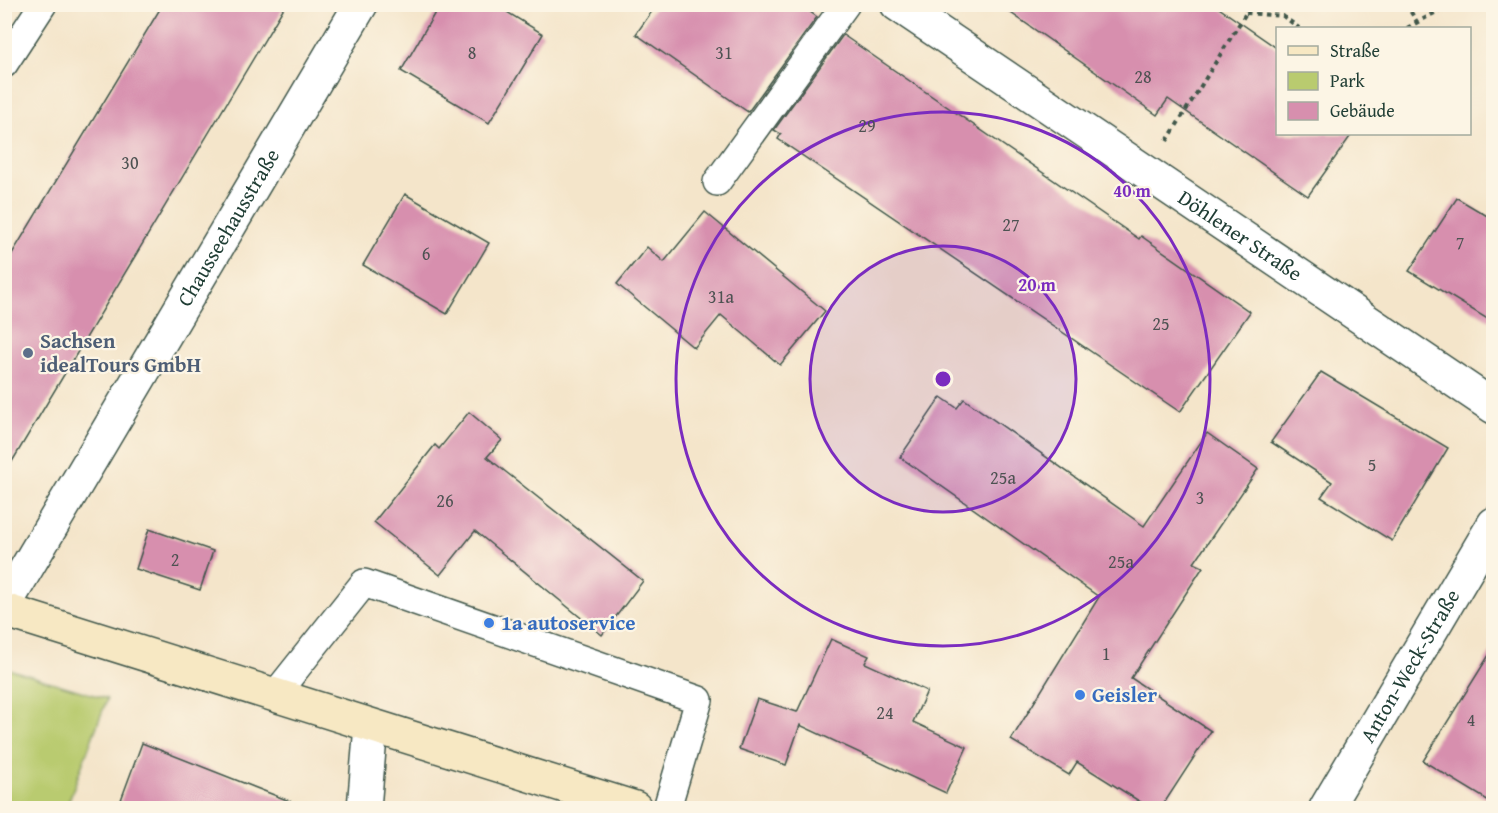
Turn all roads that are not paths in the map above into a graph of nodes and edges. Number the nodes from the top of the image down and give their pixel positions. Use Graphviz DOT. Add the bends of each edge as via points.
graph roads {
  1 [pos="43,4"];
  2 [pos="361,4"];
  3 [pos="846,4"];
  4 [pos="897,4"];
  5 [pos="4,64"];
  6 [pos="717,182"];
  7 [pos="1494,407"];
  8 [pos="1494,524"];
  9 [pos="4,608"];
  10 [pos="274,696"];
  11 [pos="371,726"];
  12 [pos="364,808"];
  13 [pos="635,808"];
  14 [pos="667,808"];
  15 [pos="1326,808"];
  1 -- 5 [label="lane"];
  2 -- 9 [label="street, Chausseehausstraße"];
  3 -- 6 [label="lane"];
  4 -- 7 [label="street, Döhlener Straße"];
  8 -- 15 [label="street, Anton-Weck-Straße"];
  9 -- 10 [label="main road"];
  10 -- 11 [label="main road"];
  10 -- 14 [label="lane" via="364,583 699,700"];
  11 -- 12 [label="street"];
  11 -- 13 [label="main road"];
}
